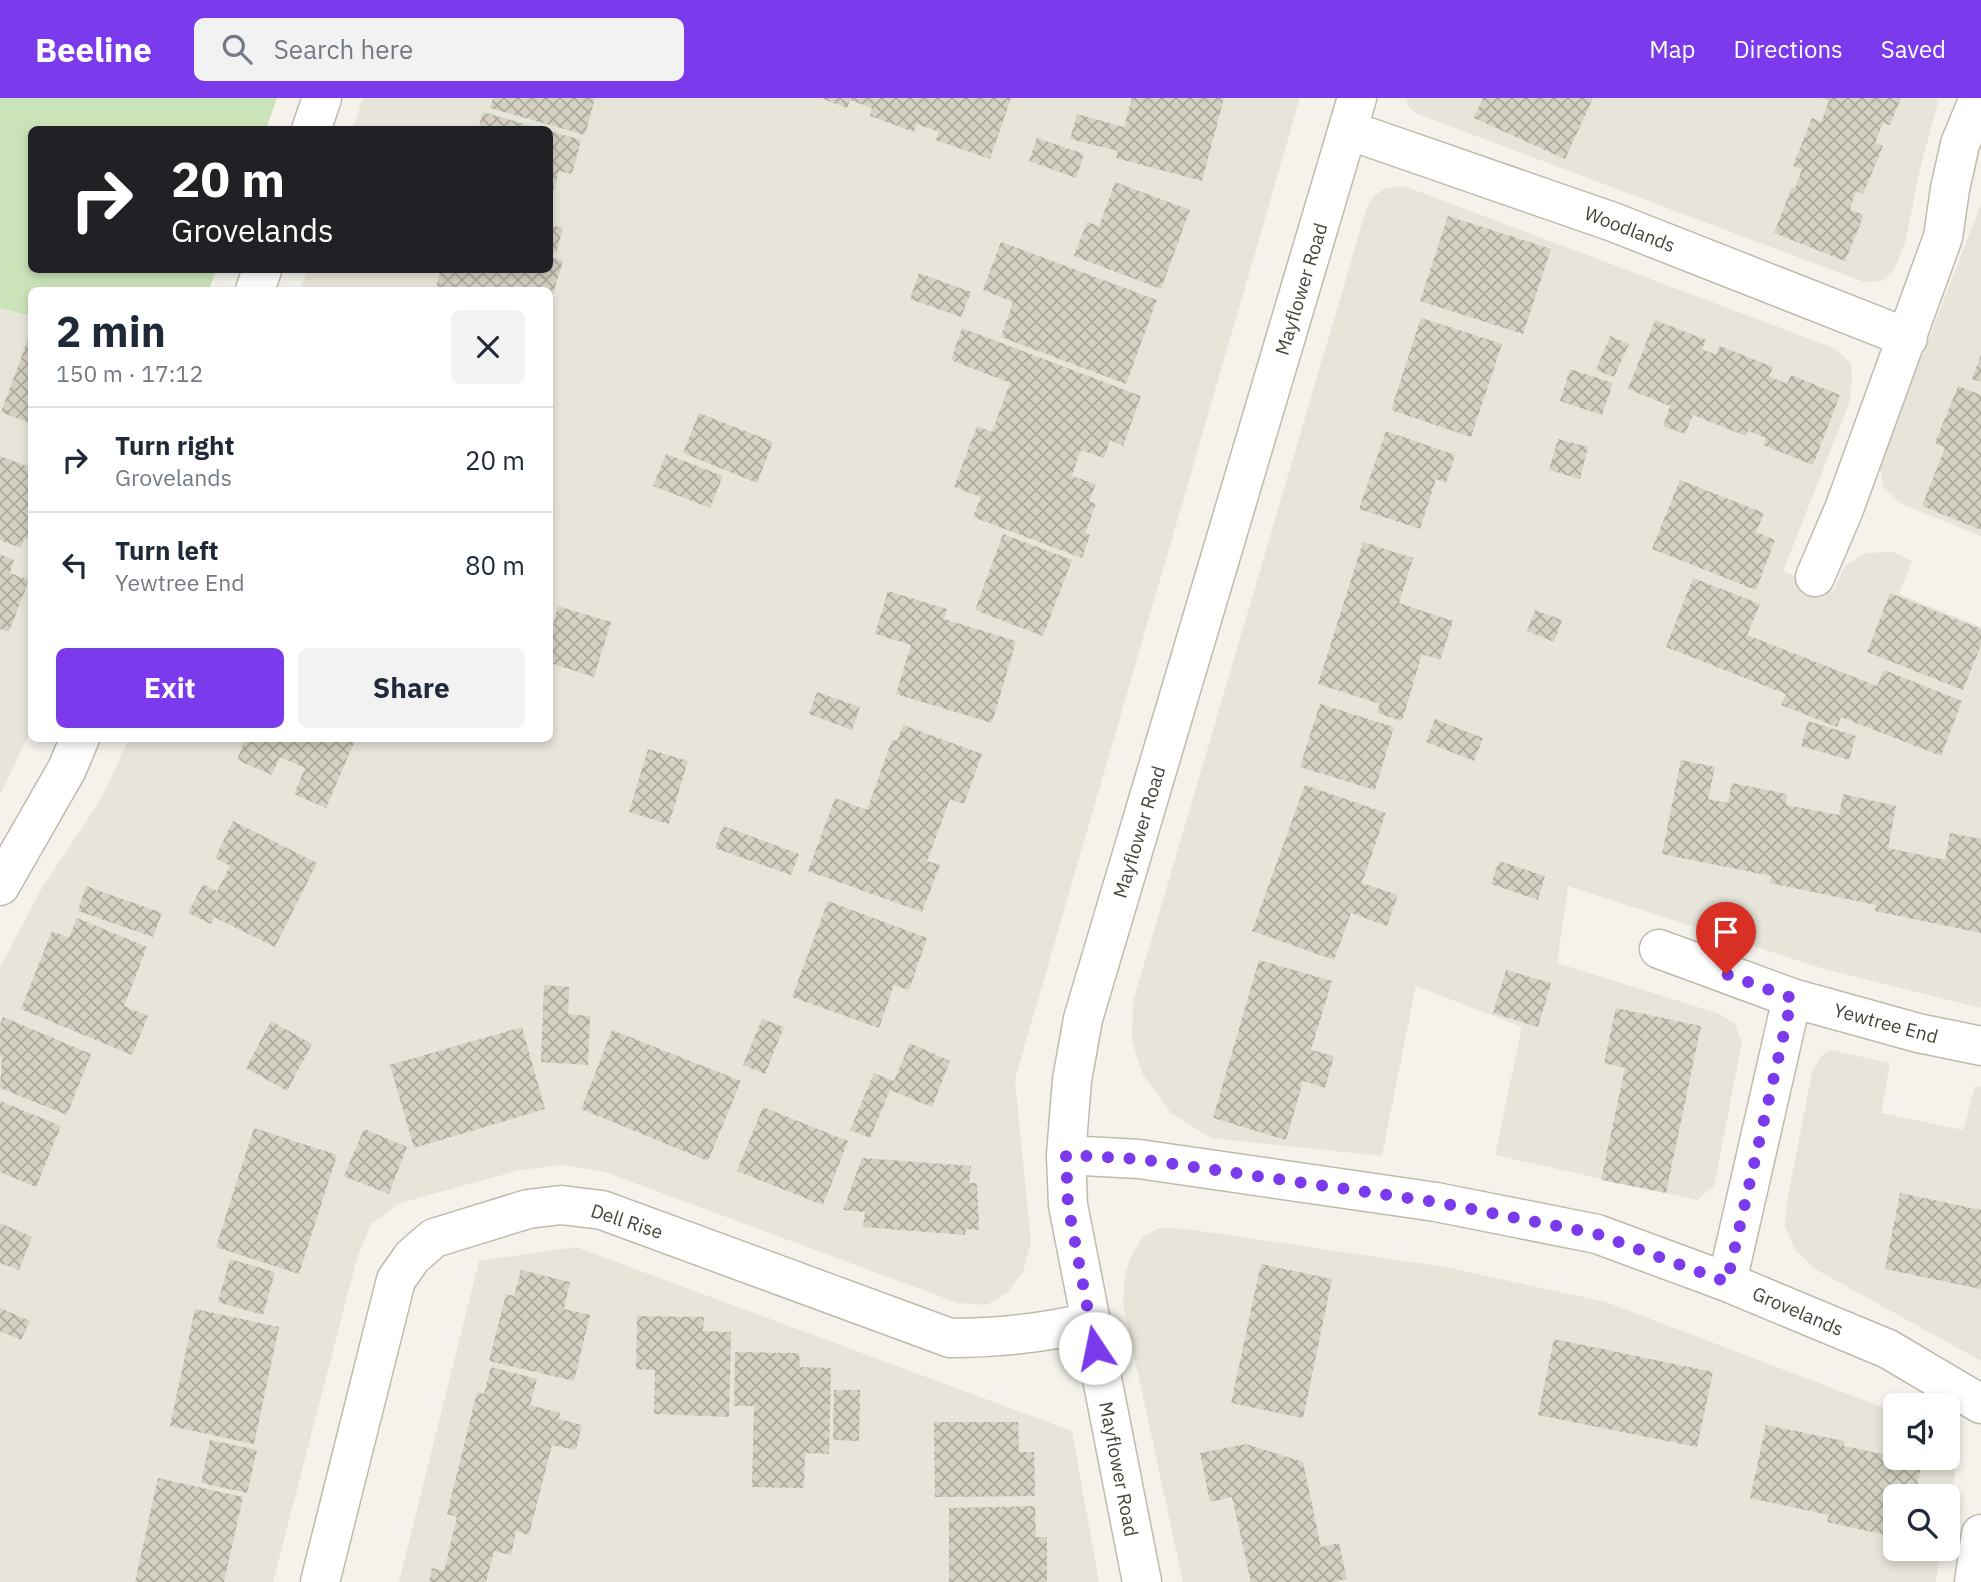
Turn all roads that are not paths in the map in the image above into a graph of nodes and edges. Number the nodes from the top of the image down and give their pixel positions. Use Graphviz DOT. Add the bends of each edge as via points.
graph roads {
  1 [pos="322,98"];
  2 [pos="1979,98"];
  3 [pos="1353,114"];
  4 [pos="312,126"];
  5 [pos="1908,338"];
  6 [pos="1815,577"];
  7 [pos="78,742"];
  8 [pos="0,886"];
  9 [pos="1659,949"];
  10 [pos="1792,998"];
  11 [pos="1981,1046"];
  12 [pos="1066,1155"];
  13 [pos="1727,1282"];
  14 [pos="1090,1322"];
  15 [pos="1981,1404"];
  16 [pos="1981,1534"];
  17 [pos="320,1582"];
  18 [pos="1142,1582"];
  19 [pos="1974,1582"];
  1 -- 4 [label="street"];
  2 -- 5 [label="street" via="1960,144 1943,237"];
  3 -- 5 [label="street, Woodlands"];
  3 -- 12 [label="street, Mayflower Road" via="1083,1019"];
  5 -- 6 [label="street"];
  7 -- 8 [label="street" via="68,769"];
  9 -- 10 [label="street, Yewtree End"];
  10 -- 11 [label="street, Yewtree End"];
  10 -- 13 [label="street"];
  12 -- 13 [label="street, Grovelands" via="1139,1159 1436,1202 1597,1234"];
  12 -- 14 [label="street, Mayflower Road" via="1068,1205"];
  13 -- 15 [label="street, Grovelands" via="1888,1349"];
  14 -- 17 [label="street, Dell Rise" via="985,1338 950,1338 588,1208 528,1209 434,1238 412,1257 396,1280"];
  14 -- 18 [label="street, Mayflower Road"];
  16 -- 19 [label="street"];
}
